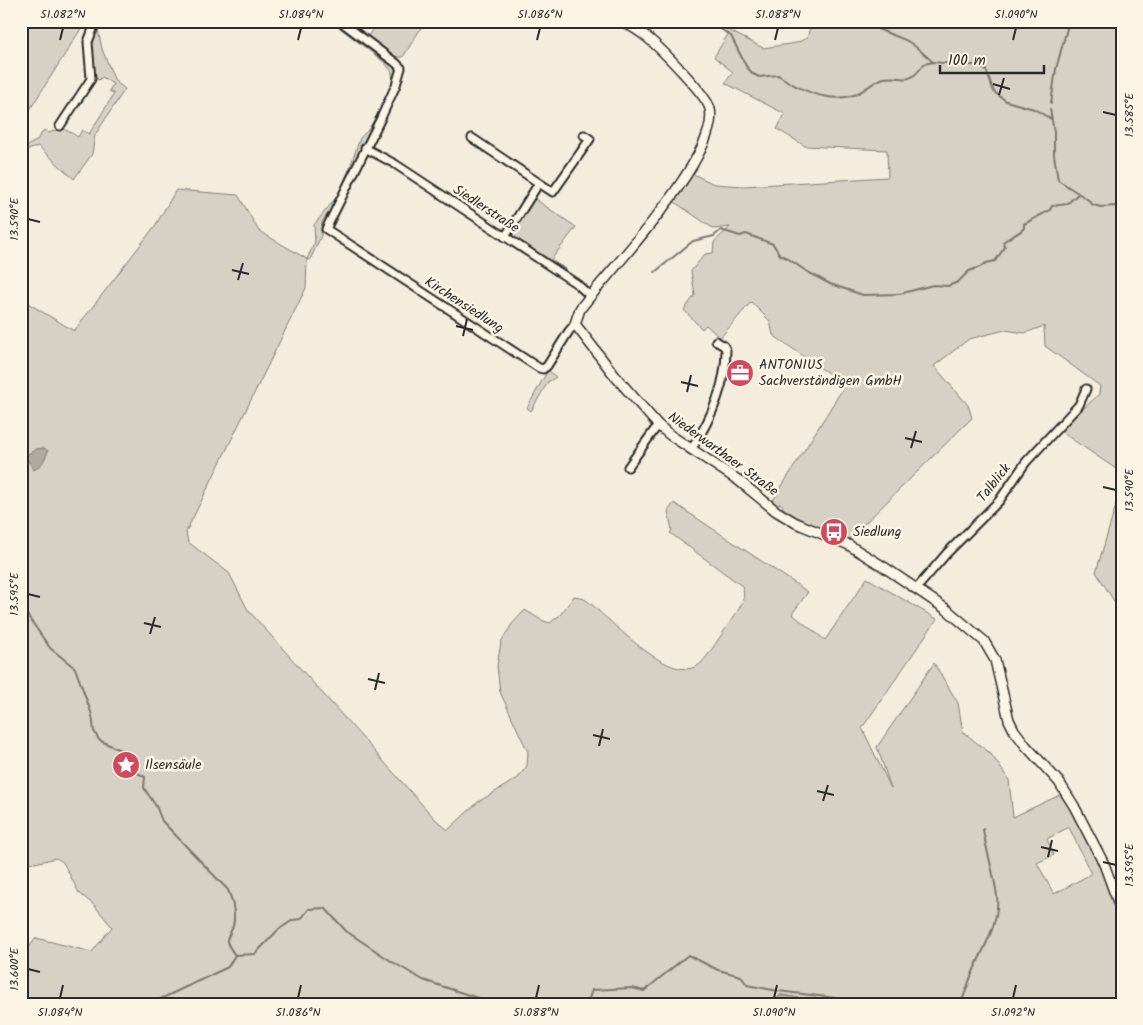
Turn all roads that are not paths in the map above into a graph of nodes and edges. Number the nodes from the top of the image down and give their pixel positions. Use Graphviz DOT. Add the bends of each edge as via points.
graph roads {
  1 [pos="96,21"];
  2 [pos="340,21"];
  3 [pos="622,21"];
  4 [pos="60,126"];
  5 [pos="584,135"];
  6 [pos="472,138"];
  7 [pos="366,148"];
  8 [pos="539,183"];
  9 [pos="505,237"];
  10 [pos="590,296"];
  11 [pos="575,324"];
  12 [pos="716,341"];
  13 [pos="1086,389"];
  14 [pos="658,424"];
  15 [pos="691,450"];
  16 [pos="628,467"];
  17 [pos="916,589"];
  18 [pos="1122,913"];
  1 -- 4 [label="street" via="88,42 91,79"];
  2 -- 7 [label="street" via="401,68"];
  3 -- 10 [label="street" via="648,38 704,95 710,109 710,122 703,146 670,198"];
  5 -- 8 [label="street" via="590,139 553,192"];
  6 -- 8 [label="street"];
  7 -- 9 [label="street, Siedlerstraße"];
  7 -- 11 [label="street, Kirchensiedlung" via="326,229 538,368 547,366"];
  8 -- 9 [label="street"];
  9 -- 10 [label="street, Siedlerstraße"];
  10 -- 11 [label="street" via="580,309"];
  11 -- 14 [label="street, Niederwarthaer Straße"];
  12 -- 15 [label="street" via="726,350 720,390"];
  13 -- 17 [label="street, Talblick" via="1079,405 1026,462 999,501"];
  14 -- 15 [label="street, Niederwarthaer Straße"];
  14 -- 16 [label="street"];
  15 -- 17 [label="street, Niederwarthaer Straße" via="738,480 776,511 796,523 848,544"];
  17 -- 18 [label="street, Niederwarthaer Straße" via="984,641 995,660 1010,720 1018,736 1059,782 1074,806 1104,864"];
}
